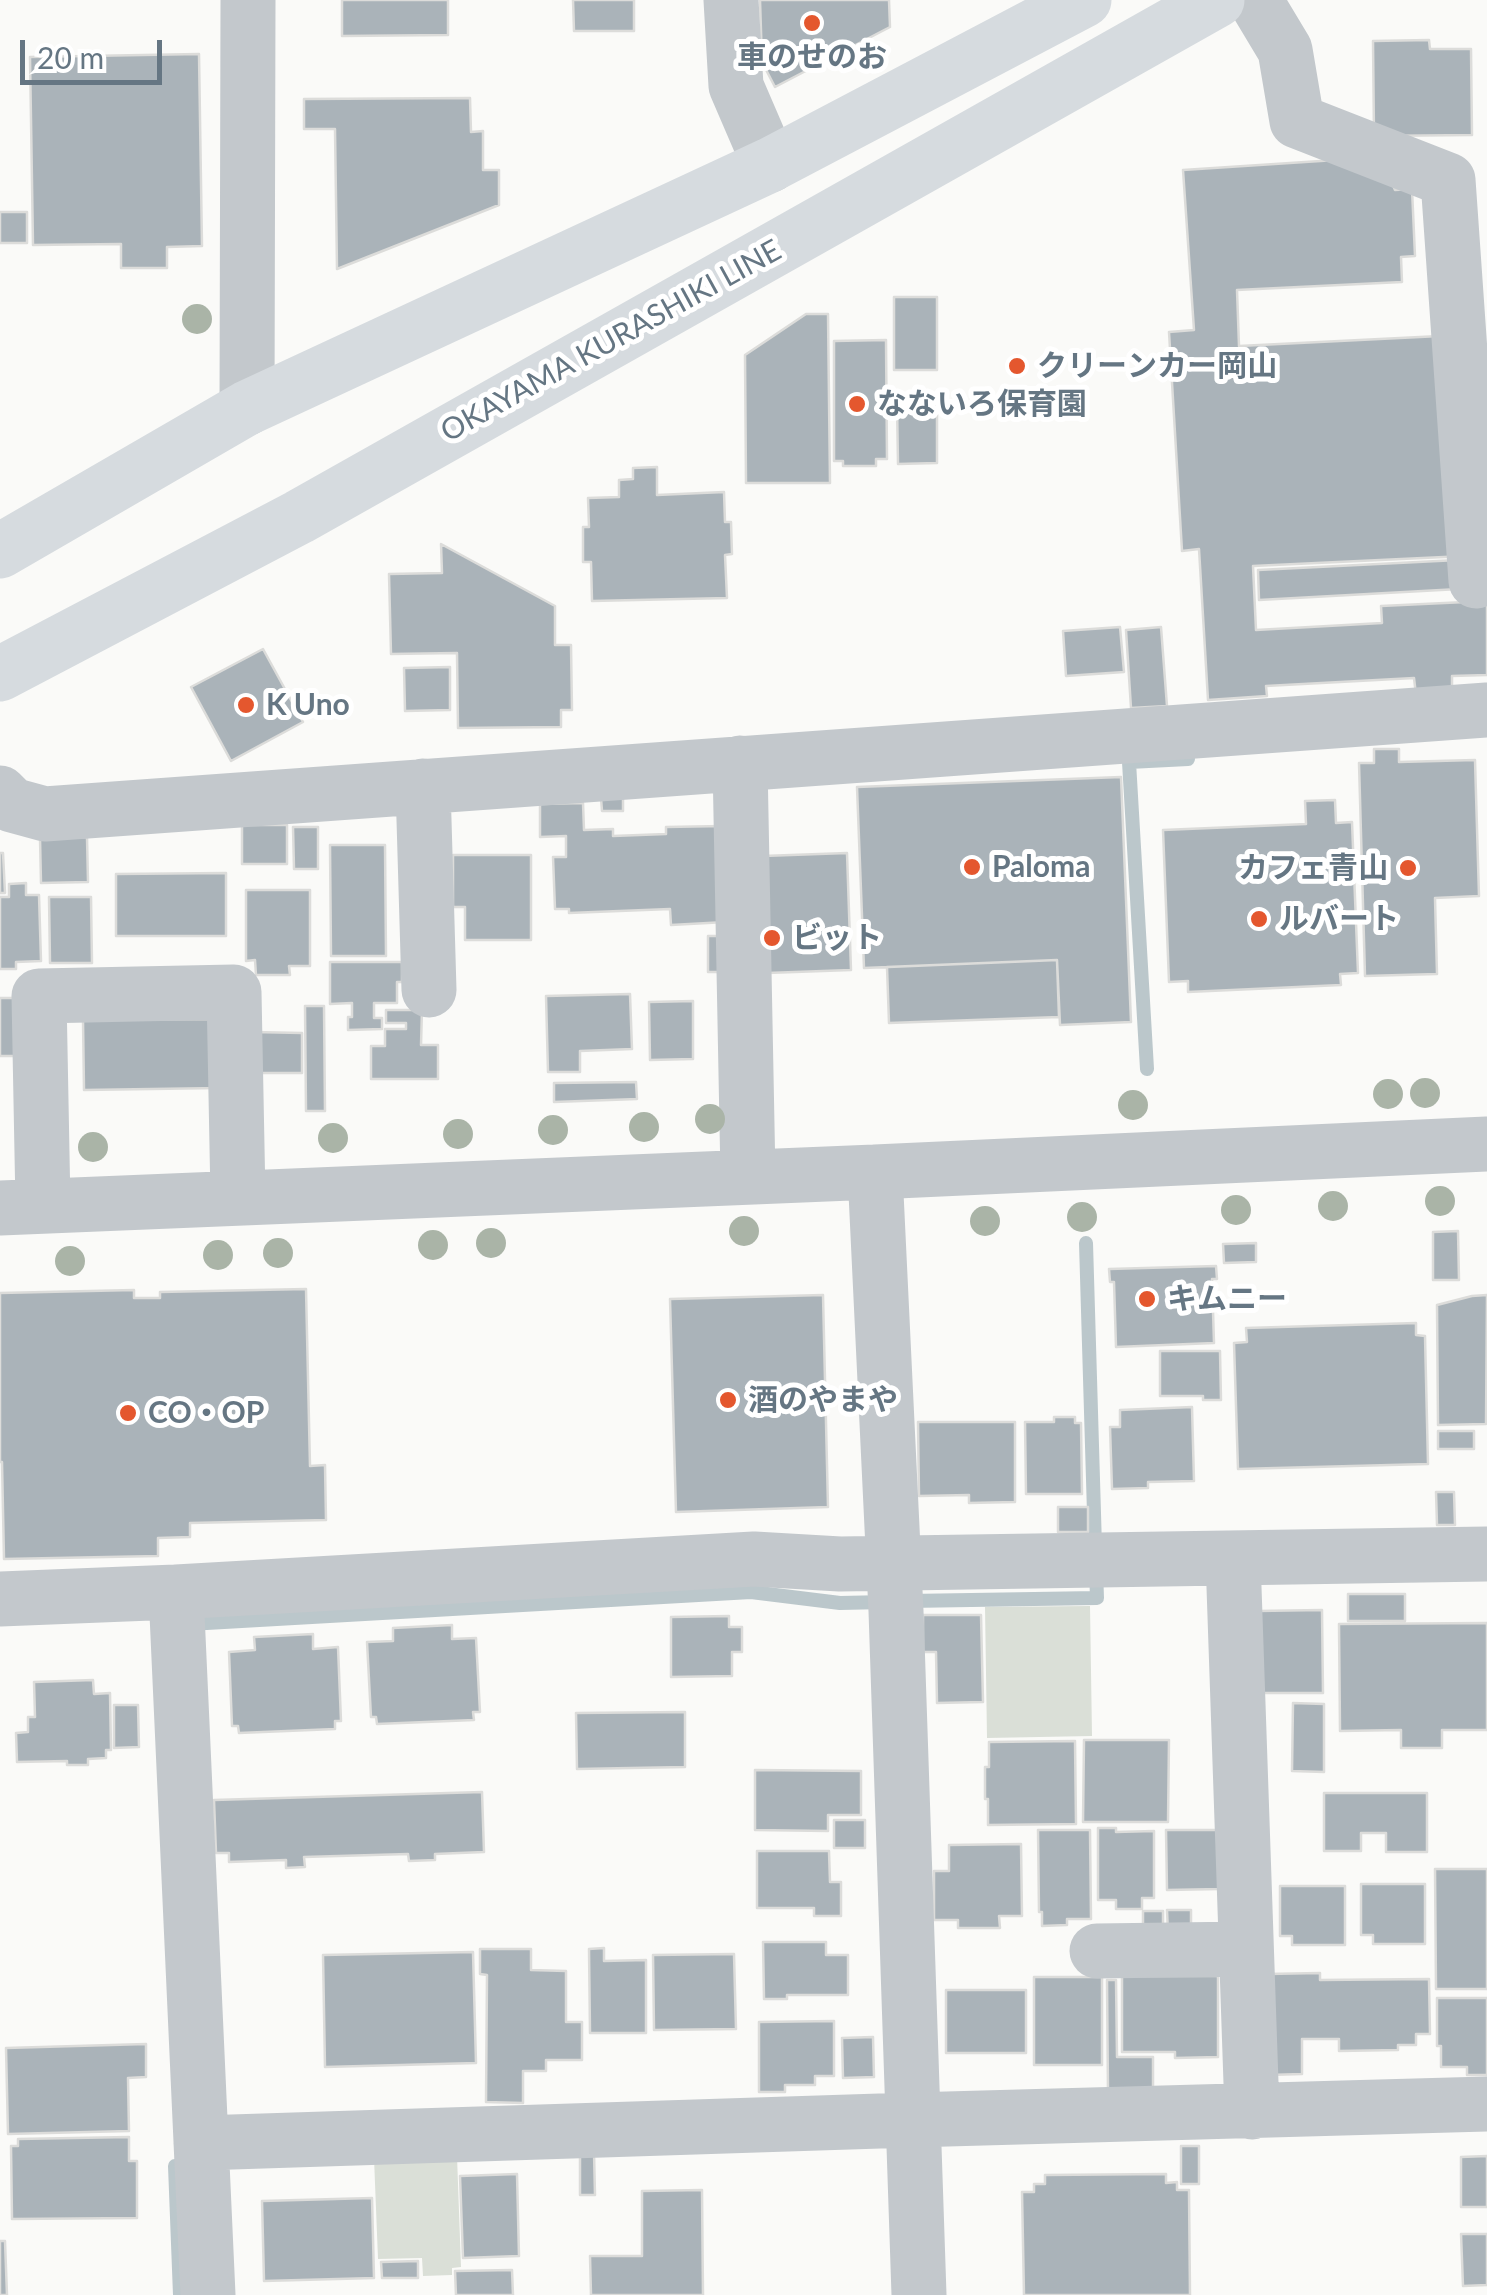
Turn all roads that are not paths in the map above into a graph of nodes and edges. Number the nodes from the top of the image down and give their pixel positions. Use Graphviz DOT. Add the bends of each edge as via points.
graph roads {
  1 [pos="248,0"];
  2 [pos="731,0"];
  3 [pos="1084,0"];
  4 [pos="1216,0"];
  5 [pos="1255,0"];
  6 [pos="770,165"];
  7 [pos="247,408"];
  8 [pos="0,551"];
  9 [pos="1476,582"];
  10 [pos="0,674"];
  11 [pos="1487,710"];
  12 [pos="740,763"];
  13 [pos="424,786"];
  14 [pos="0,793"];
  15 [pos="429,990"];
  16 [pos="1487,1144"];
  17 [pos="876,1172"];
  18 [pos="748,1177"];
  19 [pos="238,1198"];
  20 [pos="21,1207"];
  21 [pos="1487,1554"];
  22 [pos="1233,1558"];
  23 [pos="895,1587"];
  24 [pos="0,1599"];
  25 [pos="177,1614"];
  26 [pos="1246,1949"];
  27 [pos="1097,1951"];
  28 [pos="1487,2104"];
  29 [pos="1252,2112"];
  30 [pos="911,2120"];
  31 [pos="201,2142"];
  32 [pos="208,2295"];
  33 [pos="918,2295"];
  1 -- 7 [label="street"];
  2 -- 6 [label="street" via="736,86"];
  3 -- 6 [label="main road"];
  4 -- 10 [label="main road, OKAYAMA KURASHIKI LINE" via="299,517"];
  5 -- 9 [label="street" via="1285,50 1298,122 1448,180"];
  6 -- 7 [label="main road"];
  7 -- 8 [label="main road"];
  11 -- 12 [label="street"];
  12 -- 13 [label="street"];
  12 -- 18 [label="street"];
  13 -- 14 [label="street" via="45,814 12,805"];
  13 -- 15 [label="street"];
  16 -- 17 [label="street"];
  17 -- 18 [label="street"];
  17 -- 23 [label="street"];
  18 -- 19 [label="street"];
  19 -- 20 [label="street"];
  19 -- 20 [label="street" via="234,992 39,996"];
  21 -- 22 [label="street"];
  22 -- 23 [label="street" via="1096,1560"];
  22 -- 26 [label="street"];
  23 -- 25 [label="street" via="840,1564 754,1559"];
  23 -- 30 [label="street"];
  24 -- 25 [label="street"];
  25 -- 31 [label="street"];
  26 -- 27 [label="street"];
  26 -- 29 [label="street"];
  28 -- 29 [label="street"];
  29 -- 30 [label="street"];
  30 -- 31 [label="street"];
  30 -- 33 [label="street"];
  31 -- 32 [label="street"];
}
